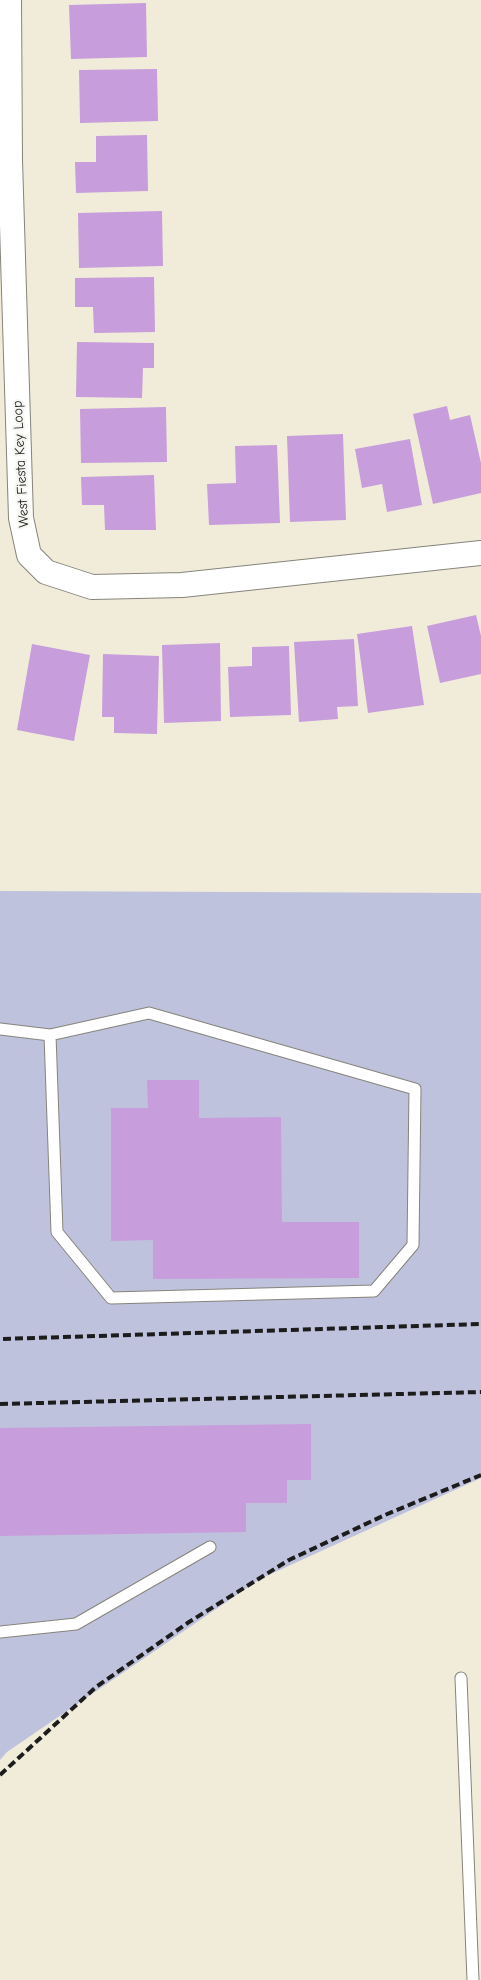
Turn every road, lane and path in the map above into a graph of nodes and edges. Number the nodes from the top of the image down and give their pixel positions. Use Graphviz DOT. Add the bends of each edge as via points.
graph roads {
  1 [pos="9,0"];
  2 [pos="5,160"];
  3 [pos="6,197"];
  4 [pos="481,553"];
  5 [pos="0,1029"];
  6 [pos="50,1035"];
  7 [pos="210,1547"];
  8 [pos="0,1632"];
  9 [pos="461,1678"];
  10 [pos="481,1903"];
  11 [pos="470,1909"];
  12 [pos="473,1980"];
  1 -- 2 [label="street, West Fiesta Key Loop"];
  2 -- 3 [label="street, West Fiesta Key Loop"];
  3 -- 4 [label="street, West Fiesta Key Loop" via="21,518 29,555 46,572 92,587 182,585"];
  5 -- 6 [label="lane"];
  6 -- 6 [label="lane" via="149,1013 415,1089 413,1245 374,1291 110,1298 57,1232"];
  7 -- 8 [label="lane" via="76,1624"];
  9 -- 11 [label="lane"];
  10 -- 11 [label="lane"];
  11 -- 12 [label="lane"];
}
